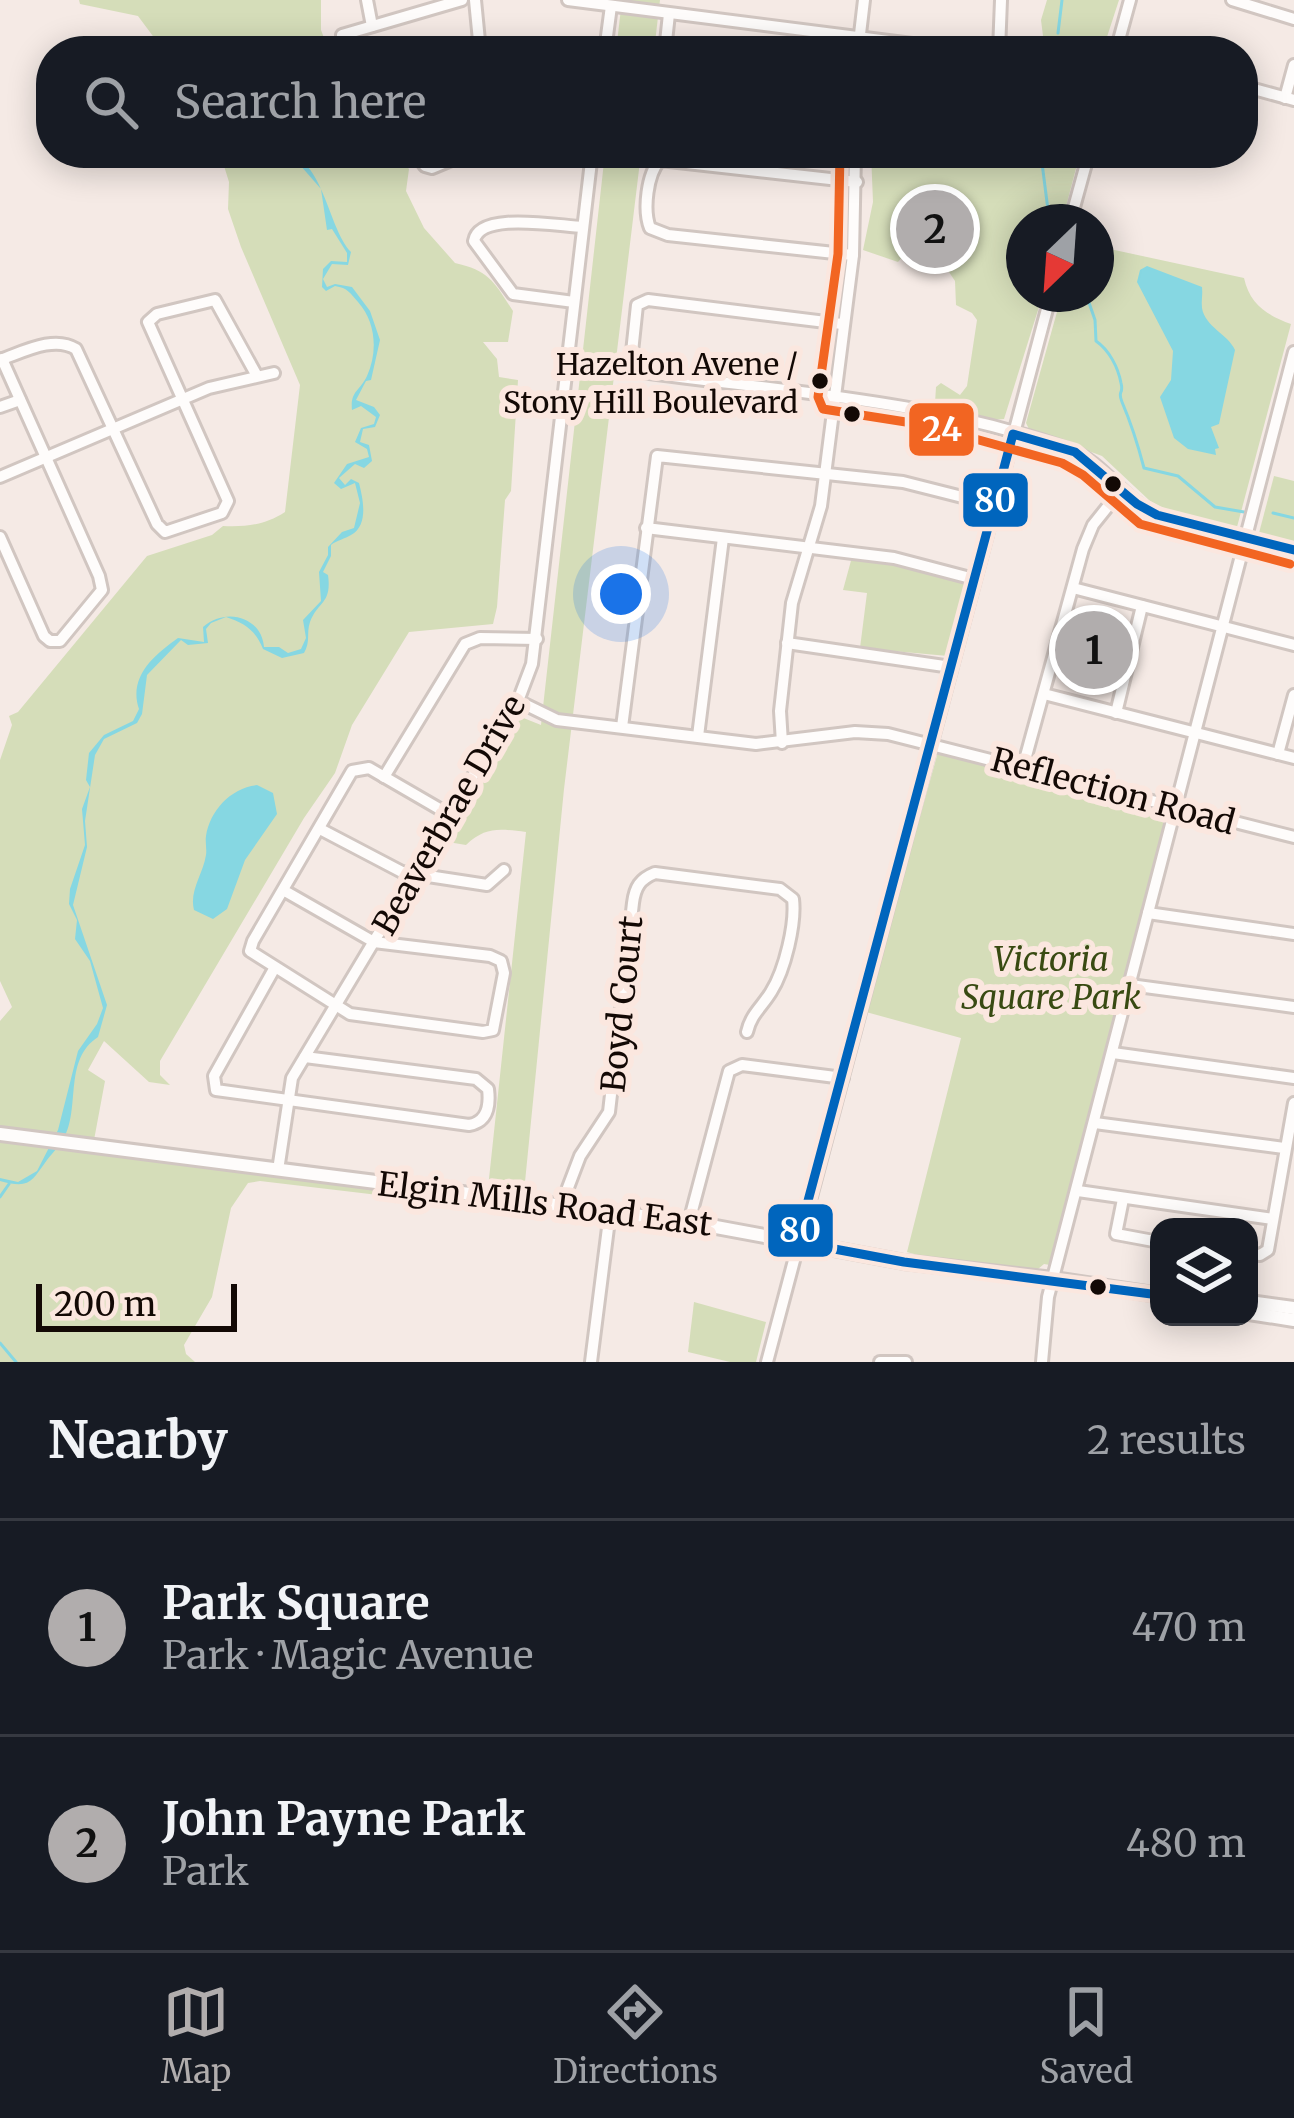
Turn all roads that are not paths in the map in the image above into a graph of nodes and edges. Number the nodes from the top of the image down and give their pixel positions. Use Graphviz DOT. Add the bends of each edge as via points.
graph roads {
  1 [pos="367,0"];
  2 [pos="462,0"];
  3 [pos="475,0"];
  4 [pos="568,0"];
  5 [pos="864,0"];
  6 [pos="1001,0"];
  7 [pos="1130,0"];
  8 [pos="1232,0"];
  9 [pos="611,6"];
  10 [pos="669,14"];
  11 [pos="1294,19"];
  12 [pos="372,26"];
  13 [pos="342,35"];
  14 [pos="479,36"];
  15 [pos="607,36"];
  16 [pos="667,36"];
  17 [pos="804,36"];
  18 [pos="860,36"];
  19 [pos="1000,36"];
  20 [pos="1120,36"];
  21 [pos="1294,65"];
  22 [pos="1258,90"];
  23 [pos="1290,99"];
  24 [pos="589,168"];
  25 [pos="654,168"];
  26 [pos="732,168"];
  27 [pos="856,168"];
  28 [pos="1085,168"];
  29 [pos="857,182"];
  30 [pos="1075,204"];
  31 [pos="583,227"];
  32 [pos="853,255"];
  33 [pos="574,302"];
  34 [pos="1046,312"];
  35 [pos="842,324"];
  36 [pos="1294,352"];
  37 [pos="1,360"];
  38 [pos="274,373"];
  39 [pos="256,376"];
  40 [pos="833,398"];
  41 [pos="181,399"];
  42 [pos="20,400"];
  43 [pos="0,406"];
  44 [pos="113,430"];
  45 [pos="1013,434"];
  46 [pos="46,459"];
  47 [pos="825,473"];
  48 [pos="0,477"];
  49 [pos="1121,490"];
  50 [pos="994,505"];
  51 [pos="646,528"];
  52 [pos="723,538"];
  53 [pos="1247,538"];
  54 [pos="1,542"];
  55 [pos="808,547"];
  56 [pos="1294,550"];
  57 [pos="974,579"];
  58 [pos="1073,588"];
  59 [pos="1142,606"];
  60 [pos="1222,627"];
  61 [pos="537,639"];
  62 [pos="787,643"];
  63 [pos="1294,645"];
  64 [pos="951,667"];
  65 [pos="1044,694"];
  66 [pos="1294,694"];
  67 [pos="518,701"];
  68 [pos="1116,713"];
  69 [pos="622,727"];
  70 [pos="1196,734"];
  71 [pos="698,736"];
  72 [pos="932,742"];
  73 [pos="782,743"];
  74 [pos="1278,754"];
  75 [pos="1294,758"];
  76 [pos="1023,767"];
  77 [pos="384,777"];
  78 [pos="1176,808"];
  79 [pos="450,815"];
  80 [pos="320,829"];
  81 [pos="1294,837"];
  82 [pos="504,870"];
  83 [pos="414,875"];
  84 [pos="283,890"];
  85 [pos="1148,914"];
  86 [pos="1294,934"];
  87 [pos="374,942"];
  88 [pos="274,969"];
  89 [pos="1130,985"];
  90 [pos="336,1006"];
  91 [pos="1294,1007"];
  92 [pos="747,1032"];
  93 [pos="1112,1053"];
  94 [pos="305,1058"];
  95 [pos="843,1078"];
  96 [pos="1294,1078"];
  97 [pos="286,1101"];
  98 [pos="1294,1103"];
  99 [pos="1095,1123"];
  100 [pos="0,1134"];
  101 [pos="1284,1148"];
  102 [pos="278,1170"];
  103 [pos="1077,1195"];
  104 [pos="1123,1198"];
  105 [pos="561,1205"];
  106 [pos="610,1212"];
  107 [pos="1273,1219"];
  108 [pos="689,1222"];
  109 [pos="1150,1240"];
  110 [pos="797,1242"];
  111 [pos="1258,1254"];
  112 [pos="1057,1279"];
  113 [pos="1150,1294"];
  114 [pos="1258,1303"];
  115 [pos="1294,1308"];
  116 [pos="1258,1314"];
  117 [pos="1294,1320"];
  118 [pos="592,1362"];
  119 [pos="767,1362"];
  120 [pos="880,1362"];
  121 [pos="906,1362"];
  122 [pos="1043,1362"];
  1 -- 12 [label="street"];
  2 -- 12 [label="street"];
  3 -- 14 [label="street"];
  4 -- 9 [label="street"];
  5 -- 18 [label="street"];
  6 -- 19 [label="street"];
  7 -- 20 [label="street"];
  8 -- 11 [label="street"];
  9 -- 10 [label="street"];
  9 -- 15 [label="street"];
  10 -- 16 [label="street"];
  10 -- 17 [label="street"];
  12 -- 13 [label="street"];
  21 -- 23 [label="street"];
  22 -- 23 [label="street"];
  24 -- 31 [label="street, Beaverbrae Drive"];
  25 -- 32 [label="street" via="650,228"];
  26 -- 29 [label="street"];
  27 -- 29 [label="street"];
  28 -- 30 [label="street"];
  29 -- 32 [label="street"];
  31 -- 33 [label="street, Beaverbrae Drive"];
  31 -- 33 [label="street" via="501,223 480,226 474,241 513,294"];
  32 -- 35 [label="street"];
  33 -- 61 [label="street, Beaverbrae Drive"];
  34 -- 45 [label="street"];
  35 -- 40 [label="street"];
  35 -- 40 [label="street" via="647,300 637,305 626,370"];
  36 -- 53 [label="street"];
  37 -- 42 [label="street"];
  37 -- 44 [label="street" via="48,344 74,346"];
  38 -- 39 [label="street"];
  39 -- 41 [label="street"];
  39 -- 41 [label="street" via="215,300 157,314 148,322"];
  40 -- 45 [label="street" via="928,410"];
  40 -- 47 [label="street"];
  41 -- 44 [label="street"];
  41 -- 44 [label="street" via="226,496 222,513 160,530"];
  42 -- 43 [label="street"];
  42 -- 46 [label="street"];
  44 -- 46 [label="street"];
  45 -- 49 [label="street" via="1076,452"];
  45 -- 50 [label="street"];
  46 -- 48 [label="street"];
  46 -- 54 [label="street" via="102,590 61,641 44,636"];
  47 -- 50 [label="street"];
  47 -- 51 [label="street" via="662,454 654,460"];
  47 -- 55 [label="street"];
  49 -- 53 [label="street" via="1157,515"];
  49 -- 58 [label="street" via="1093,525"];
  50 -- 57 [label="street"];
  51 -- 52 [label="street"];
  51 -- 69 [label="street"];
  52 -- 55 [label="street"];
  52 -- 71 [label="street"];
  53 -- 56 [label="street"];
  53 -- 60 [label="street"];
  55 -- 57 [label="street"];
  55 -- 62 [label="street"];
  57 -- 64 [label="street"];
  58 -- 59 [label="street"];
  58 -- 65 [label="street"];
  59 -- 60 [label="street"];
  59 -- 68 [label="street"];
  60 -- 63 [label="street"];
  60 -- 70 [label="street"];
  61 -- 67 [label="street, Beaverbrae Drive"];
  61 -- 77 [label="street" via="465,644"];
  62 -- 64 [label="street"];
  62 -- 73 [label="street"];
  64 -- 72 [label="street"];
  65 -- 68 [label="street"];
  65 -- 76 [label="street"];
  66 -- 74 [label="street"];
  67 -- 69 [label="street, Reflection Road" via="551,719"];
  67 -- 79 [label="street, Beaverbrae Drive"];
  68 -- 70 [label="street"];
  69 -- 71 [label="street, Reflection Road"];
  70 -- 74 [label="street"];
  70 -- 78 [label="street"];
  71 -- 73 [label="street, Reflection Road"];
  72 -- 73 [label="street, Reflection Road" via="855,731"];
  72 -- 76 [label="street, Reflection Road"];
  72 -- 95 [label="street"];
  74 -- 75 [label="street"];
  76 -- 78 [label="street, Reflection Road"];
  77 -- 79 [label="street"];
  77 -- 80 [label="street" via="365,766 352,771"];
  78 -- 81 [label="street, Reflection Road"];
  78 -- 85 [label="street"];
  79 -- 83 [label="street, Beaverbrae Drive"];
  80 -- 83 [label="street"];
  80 -- 84 [label="street"];
  82 -- 83 [label="street" via="487,884"];
  83 -- 87 [label="street, Beaverbrae Drive"];
  84 -- 87 [label="street"];
  84 -- 88 [label="street" via="250,949"];
  85 -- 86 [label="street"];
  85 -- 89 [label="street"];
  87 -- 90 [label="street, Beaverbrae Drive"];
  87 -- 90 [label="street" via="501,961 496,1025 483,1032 356,1016"];
  88 -- 90 [label="street"];
  88 -- 97 [label="street" via="213,1080 220,1092"];
  89 -- 91 [label="street"];
  89 -- 93 [label="street"];
  90 -- 94 [label="street, Beaverbrae Drive"];
  92 -- 105 [label="street, Boyd Court" via="776,983 794,898 780,889 647,876 634,892 609,1112"];
  93 -- 96 [label="street"];
  93 -- 99 [label="street"];
  94 -- 97 [label="street, Beaverbrae Drive"];
  94 -- 97 [label="street" via="476,1079 488,1089 486,1116 469,1125"];
  95 -- 108 [label="street" via="736,1065 724,1083"];
  95 -- 110 [label="street"];
  97 -- 102 [label="street, Beaverbrae Drive"];
  98 -- 101 [label="street"];
  99 -- 101 [label="street"];
  99 -- 103 [label="street"];
  100 -- 102 [label="main road, Elgin Mills Road East"];
  101 -- 107 [label="street"];
  102 -- 105 [label="main road, Elgin Mills Road East"];
  103 -- 104 [label="street"];
  103 -- 112 [label="street"];
  104 -- 107 [label="street"];
  104 -- 109 [label="street" via="1116,1234"];
  105 -- 106 [label="main road, Elgin Mills Road East"];
  106 -- 108 [label="main road, Elgin Mills Road East"];
  106 -- 118 [label="street"];
  107 -- 111 [label="street" via="1265,1254"];
  108 -- 110 [label="main road, Elgin Mills Road East"];
  110 -- 112 [label="main road, Elgin Mills Road East"];
  110 -- 119 [label="street"];
  112 -- 113 [label="main road, Elgin Mills Road East"];
  112 -- 122 [label="street"];
  114 -- 115 [label="main road"];
  116 -- 117 [label="main road"];
  120 -- 121 [label="street"];
}
